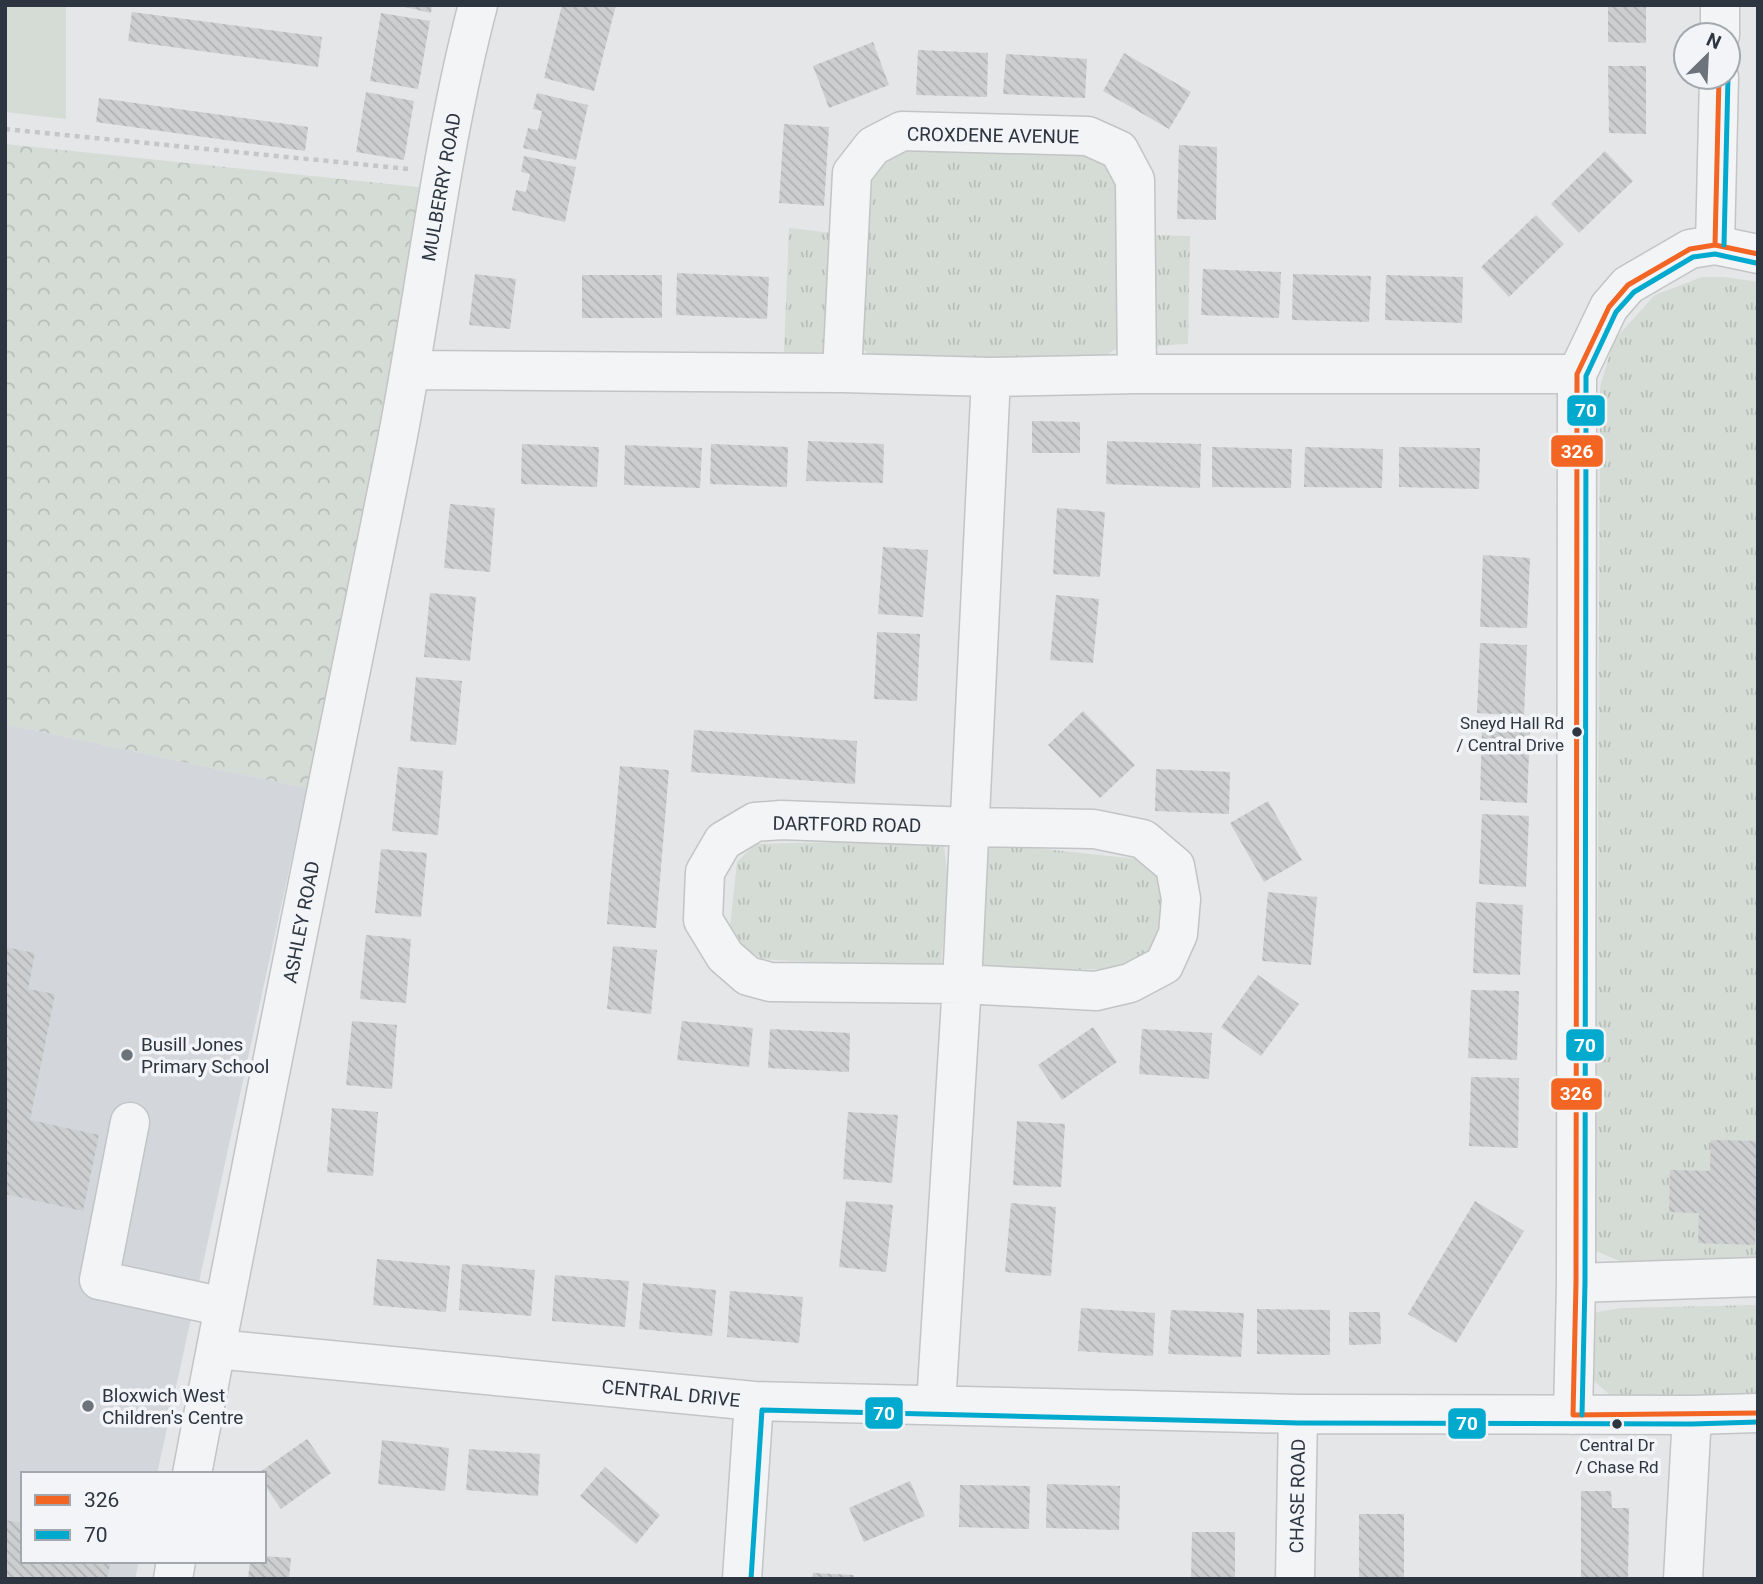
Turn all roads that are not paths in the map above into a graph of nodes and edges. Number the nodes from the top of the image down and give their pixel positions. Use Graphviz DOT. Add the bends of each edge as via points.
graph roads {
  1 [pos="478,5"];
  2 [pos="1719,91"];
  3 [pos="1715,245"];
  4 [pos="1758,254"];
  5 [pos="411,370"];
  6 [pos="842,373"];
  7 [pos="1137,374"];
  8 [pos="1577,374"];
  9 [pos="991,377"];
  10 [pos="970,827"];
  11 [pos="962,984"];
  12 [pos="130,1122"];
  13 [pos="1758,1277"];
  14 [pos="1576,1283"];
  15 [pos="224,1307"];
  16 [pos="216,1349"];
  17 [pos="754,1401"];
  18 [pos="936,1405"];
  19 [pos="1758,1413"];
  20 [pos="1298,1414"];
  21 [pos="1573,1415"];
  22 [pos="1692,1415"];
  23 [pos="192,1472"];
  24 [pos="742,1579"];
  25 [pos="1296,1579"];
  26 [pos="1683,1579"];
  1 -- 5 [label="street, MULBERRY ROAD" via="443,172"];
  2 -- 3 [label="street"];
  3 -- 4 [label="street"];
  3 -- 8 [label="street" via="1690,249 1628,285 1609,307"];
  5 -- 6 [label="street"];
  5 -- 15 [label="street, ASHLEY ROAD"];
  6 -- 7 [label="street, CROXDENE AVENUE" via="852,173 873,146 902,131 1088,136 1119,150 1135,180"];
  6 -- 9 [label="street"];
  7 -- 8 [label="street"];
  7 -- 9 [label="street"];
  8 -- 14 [label="street"];
  9 -- 10 [label="street"];
  10 -- 11 [label="street"];
  10 -- 11 [label="street, DARTFORD ROAD" via="1094,829 1143,839 1175,866 1181,899 1178,934 1164,965 1130,983 1096,991"];
  10 -- 11 [label="street, DARTFORD ROAD" via="755,822 723,841 705,872 704,920 725,956 748,976 770,982"];
  11 -- 18 [label="street"];
  12 -- 15 [label="street" via="99,1280"];
  13 -- 14 [label="street"];
  14 -- 21 [label="street"];
  15 -- 16 [label="street, ASHLEY ROAD"];
  16 -- 17 [label="street, CENTRAL DRIVE"];
  16 -- 23 [label="street, ASHLEY ROAD"];
  17 -- 18 [label="street, CENTRAL DRIVE"];
  17 -- 24 [label="street"];
  18 -- 20 [label="street, CENTRAL DRIVE"];
  19 -- 22 [label="street, CENTRAL DRIVE"];
  20 -- 21 [label="street, CENTRAL DRIVE"];
  20 -- 25 [label="street, CHASE ROAD"];
  21 -- 22 [label="street, CENTRAL DRIVE"];
  22 -- 26 [label="street"];
}
